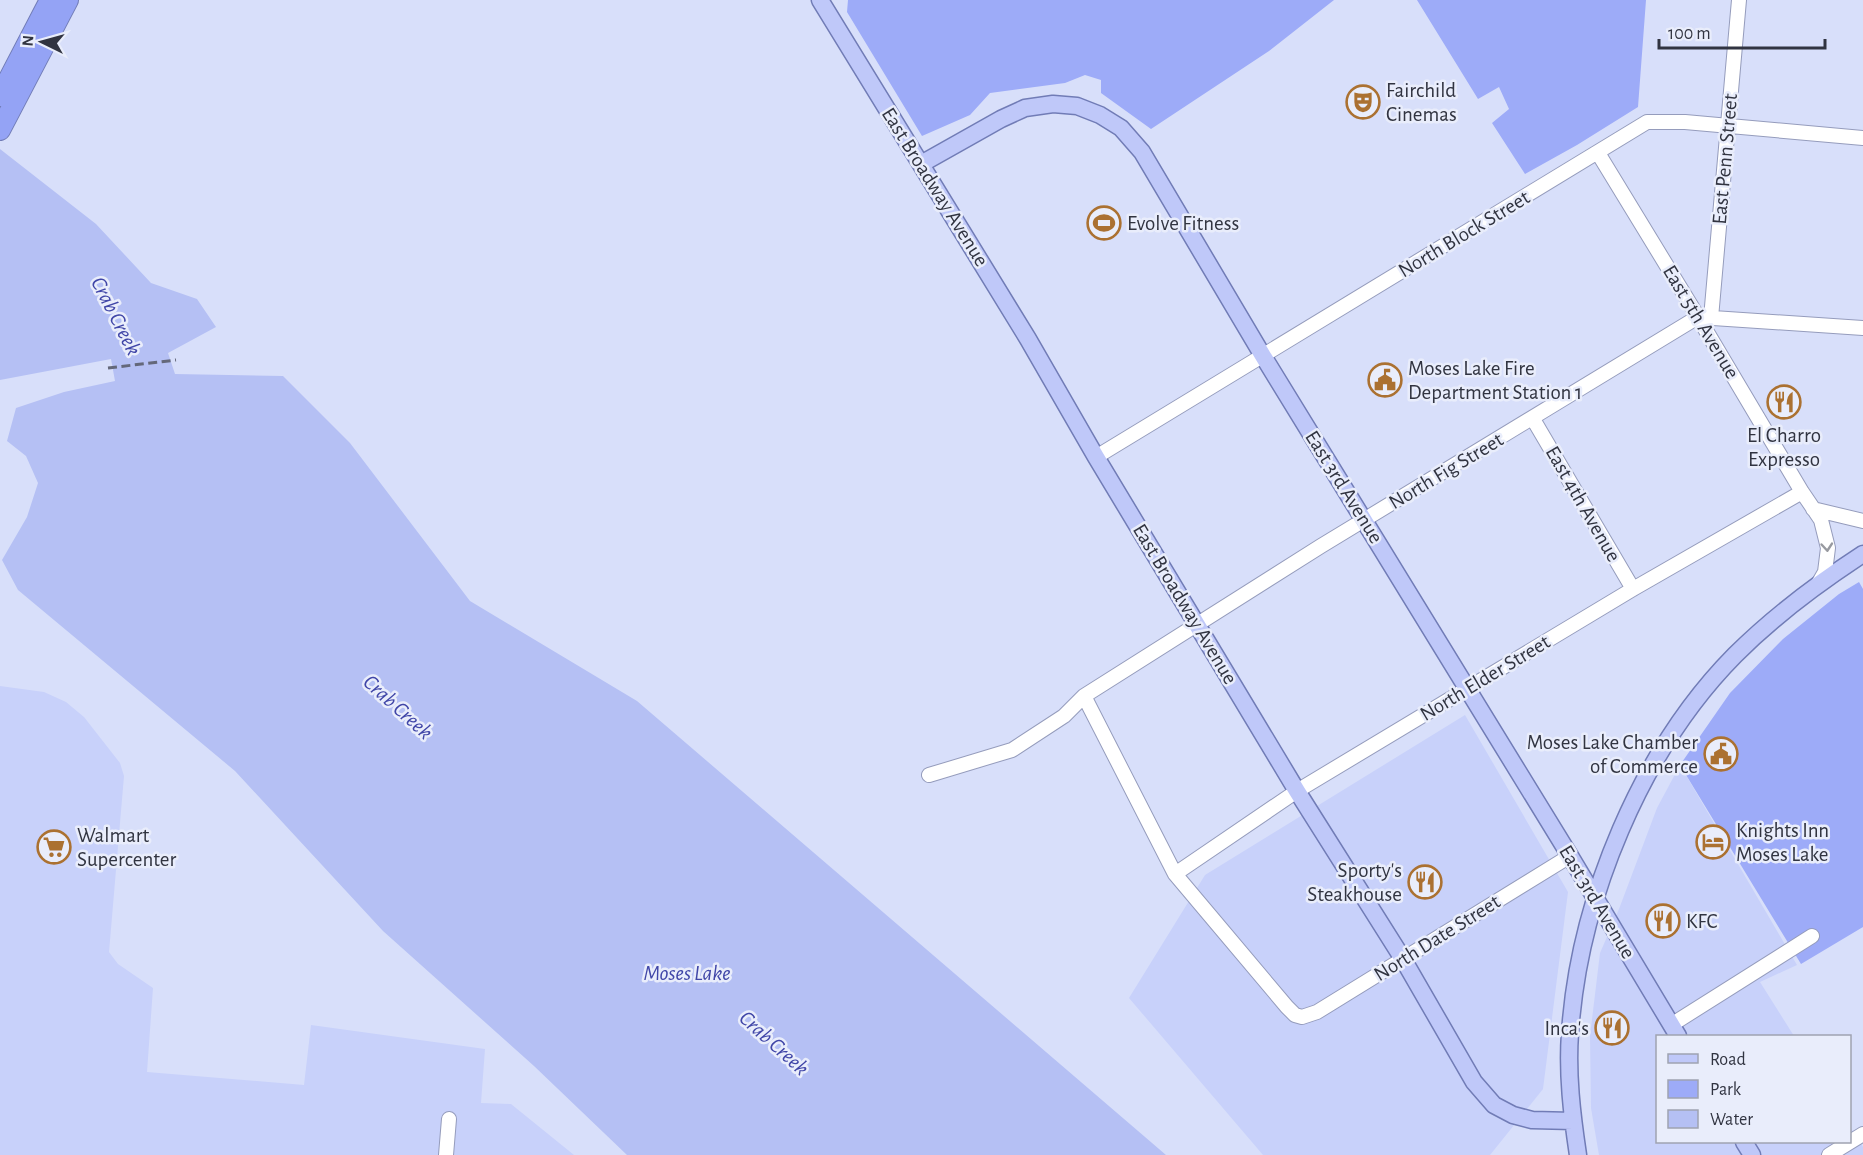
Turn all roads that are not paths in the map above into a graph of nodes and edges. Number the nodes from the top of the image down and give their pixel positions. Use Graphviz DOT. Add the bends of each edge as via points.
graph roads {
  1 [pos="50,0"];
  2 [pos="68,0"];
  3 [pos="820,0"];
  4 [pos="1739,0"];
  5 [pos="0,96"];
  6 [pos="1728,126"];
  7 [pos="0,130"];
  8 [pos="1863,138"];
  9 [pos="1599,153"];
  10 [pos="921,164"];
  11 [pos="1705,317"];
  12 [pos="1863,328"];
  13 [pos="1263,356"];
  14 [pos="1533,419"];
  15 [pos="1096,457"];
  16 [pos="1802,492"];
  17 [pos="1813,509"];
  18 [pos="1365,520"];
  19 [pos="1863,521"];
  20 [pos="1863,554"];
  21 [pos="1817,585"];
  22 [pos="1633,589"];
  23 [pos="1198,624"];
  24 [pos="1467,690"];
  25 [pos="1084,696"];
  26 [pos="929,775"];
  27 [pos="1297,791"];
  28 [pos="1570,856"];
  29 [pos="1175,874"];
  30 [pos="1595,900"];
  31 [pos="1812,936"];
  32 [pos="1403,959"];
  33 [pos="1675,1031"];
  34 [pos="449,1119"];
  35 [pos="1573,1121"];
  36 [pos="1848,1143"];
  37 [pos="446,1155"];
  38 [pos="1578,1155"];
  39 [pos="1828,1155"];
  1 -- 5 [label="highway"];
  2 -- 7 [label="highway"];
  3 -- 10 [label="main road, East Broadway Avenue"];
  4 -- 6 [label="street, East Penn Street"];
  6 -- 8 [label="street, North Block Street"];
  6 -- 9 [label="street, North Block Street" via="1647,122"];
  6 -- 11 [label="street, East Penn Street"];
  9 -- 11 [label="street, East 5th Avenue"];
  9 -- 13 [label="street, North Block Street"];
  10 -- 13 [label="main road, East 3rd Avenue" via="1025,108 1077,106 1100,115 1121,128 1142,152"];
  10 -- 15 [label="main road, East Broadway Avenue"];
  11 -- 12 [label="street"];
  11 -- 14 [label="street, North Fig Street"];
  11 -- 16 [label="street, East 5th Avenue"];
  13 -- 15 [label="street, North Block Street"];
  13 -- 18 [label="main road, East 3rd Avenue"];
  14 -- 18 [label="street, North Fig Street"];
  14 -- 22 [label="street, East 4th Avenue"];
  15 -- 23 [label="main road, East Broadway Avenue"];
  16 -- 17 [label="street, East 5th Avenue"];
  16 -- 22 [label="street, North Elder Street"];
  17 -- 19 [label="street"];
  17 -- 21 [label="street, East 5th Avenue, one-way" via="1821,520 1828,548 1825,572"];
  18 -- 23 [label="street, North Fig Street"];
  18 -- 24 [label="main road, East 3rd Avenue"];
  20 -- 21 [label="main road"];
  21 -- 30 [label="main road" via="1763,629 1702,692 1631,804"];
  22 -- 24 [label="street, North Elder Street"];
  23 -- 25 [label="street, North Fig Street"];
  23 -- 27 [label="main road, East Broadway Avenue"];
  24 -- 27 [label="street, North Elder Street"];
  24 -- 28 [label="main road, East 3rd Avenue"];
  25 -- 26 [label="street, North Fig Street" via="1064,716 1012,750"];
  25 -- 29 [label="street"];
  27 -- 29 [label="street, North Elder Street"];
  27 -- 32 [label="main road, East Broadway Avenue"];
  28 -- 30 [label="main road, East 3rd Avenue"];
  28 -- 32 [label="street, North Date Street"];
  29 -- 32 [label="street, North Date Street" via="1295,1015 1317,1012"];
  30 -- 33 [label="main road, East 3rd Avenue"];
  30 -- 35 [label="main road" via="1583,944 1571,1024"];
  31 -- 33 [label="street"];
  32 -- 35 [label="main road, East Broadway Avenue" via="1474,1082 1494,1105 1532,1120"];
  34 -- 37 [label="street"];
  35 -- 38 [label="main road"];
  36 -- 39 [label="street"];
}
